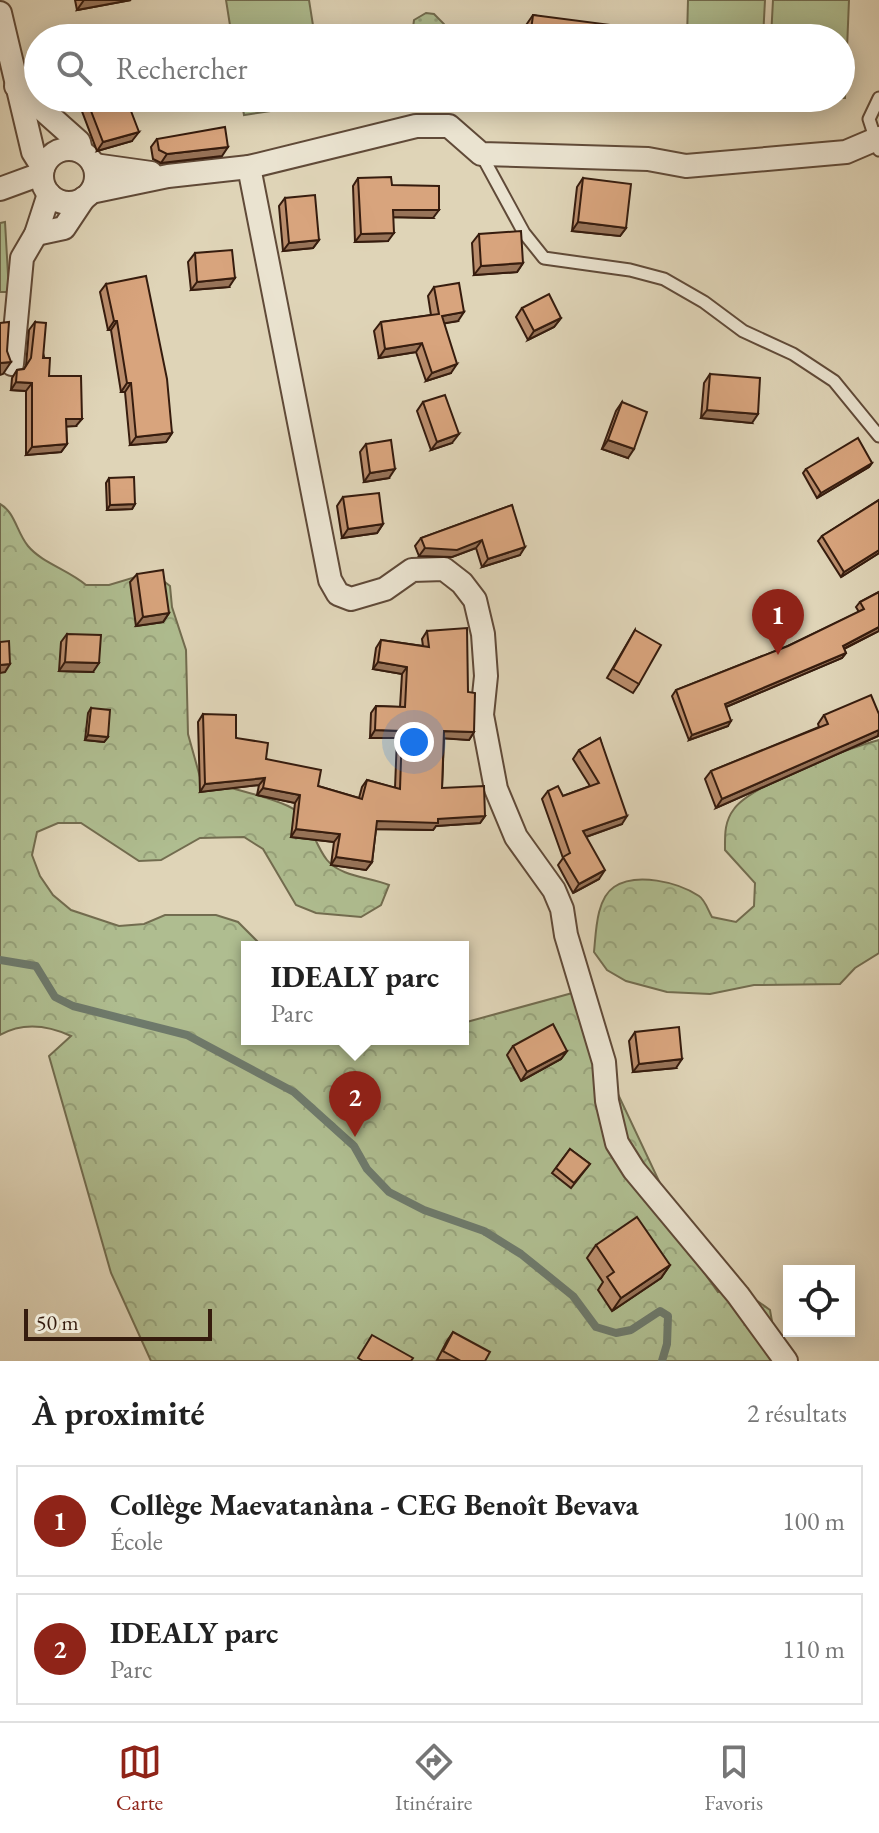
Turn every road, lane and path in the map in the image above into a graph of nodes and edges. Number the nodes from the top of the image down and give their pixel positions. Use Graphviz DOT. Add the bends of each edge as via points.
graph roads {
  1 [pos="0,13"];
  2 [pos="16,86"];
  3 [pos="24,93"];
  4 [pos="879,98"];
  5 [pos="45,112"];
  6 [pos="878,143"];
  7 [pos="481,154"];
  8 [pos="87,158"];
  9 [pos="249,167"];
  10 [pos="168,176"];
  11 [pos="44,179"];
  12 [pos="0,189"];
  13 [pos="88,195"];
  14 [pos="36,234"];
  15 [pos="12,364"];
  16 [pos="879,436"];
  17 [pos="786,1361"];
  1 -- 2 [label="street"];
  2 -- 3 [label="street"];
  2 -- 11 [label="street"];
  4 -- 6 [label="lane" via="869,119"];
  5 -- 8 [label="street" via="79,142"];
  6 -- 7 [label="street" via="846,152 686,166 648,159"];
  7 -- 9 [label="street" via="449,126 416,126"];
  7 -- 16 [label="lane" via="524,233 544,258 664,279 834,381"];
  8 -- 10 [label="street"];
  8 -- 11 [label="street" via="62,149 53,153"];
  8 -- 13 [label="street" via="95,183"];
  9 -- 10 [label="street"];
  9 -- 17 [label="street" via="330,580 338,594 351,599 385,589 412,570 444,569 475,600 486,676 482,715 496,789 516,837 562,909 604,1062 617,1143"];
  10 -- 13 [label="street"];
  11 -- 12 [label="street"];
  11 -- 13 [label="street" via="66,203"];
  11 -- 14 [label="street"];
  13 -- 14 [label="street" via="64,228"];
  14 -- 15 [label="street" via="22,258"];
}
